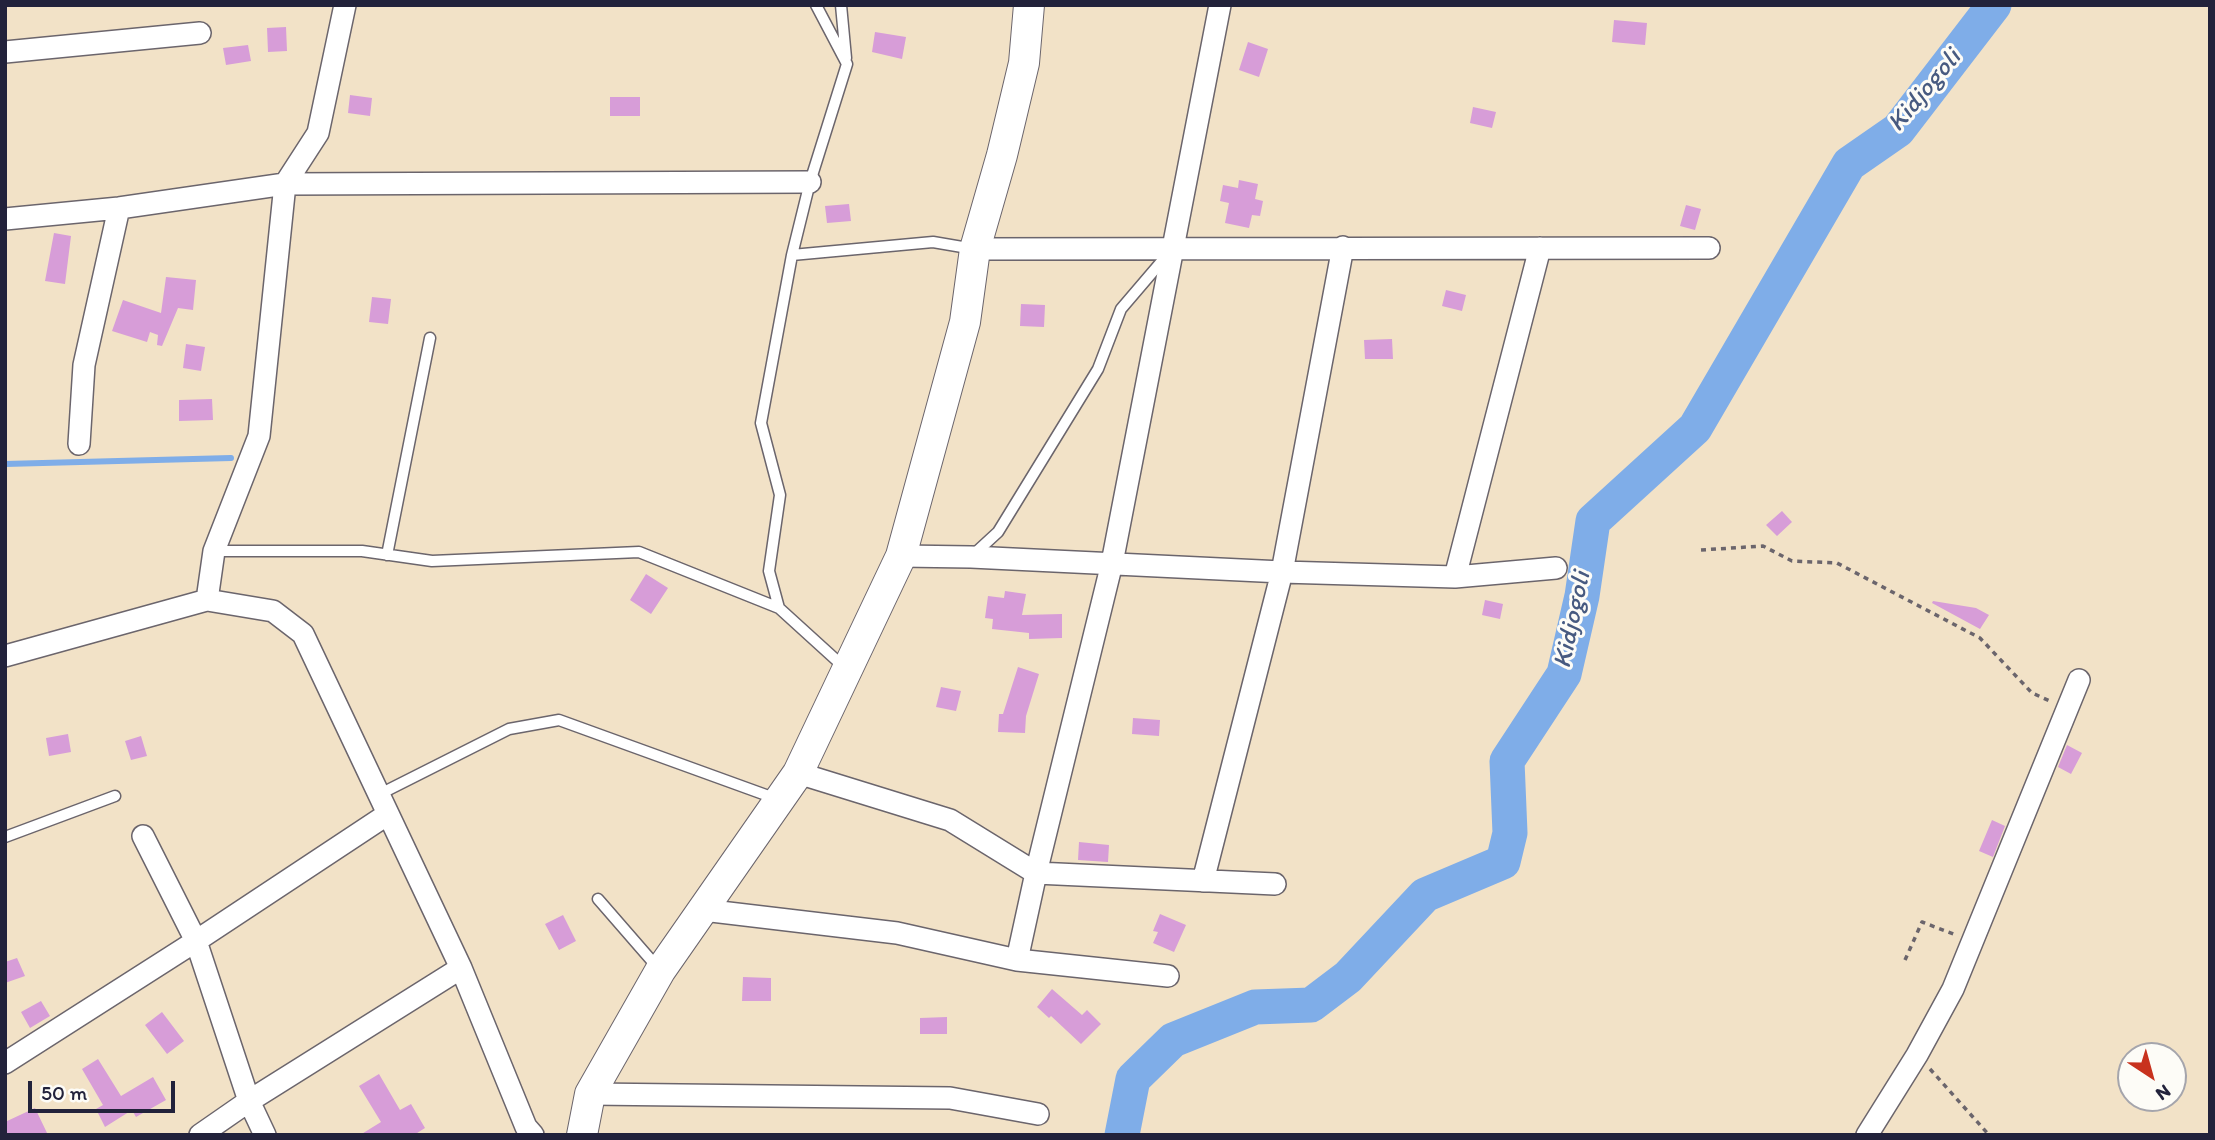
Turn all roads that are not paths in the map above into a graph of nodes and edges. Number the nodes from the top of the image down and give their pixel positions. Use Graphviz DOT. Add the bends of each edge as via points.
graph roads {
  1 [pos="345,5"];
  2 [pos="816,5"];
  3 [pos="841,5"];
  4 [pos="1029,5"];
  5 [pos="1220,5"];
  6 [pos="200,33"];
  7 [pos="5,52"];
  8 [pos="847,64"];
  9 [pos="810,182"];
  10 [pos="285,184"];
  11 [pos="119,208"];
  12 [pos="5,219"];
  13 [pos="1174,247"];
  14 [pos="1343,247"];
  15 [pos="1541,248"];
  16 [pos="1709,248"];
  17 [pos="975,249"];
  18 [pos="792,255"];
  19 [pos="430,338"];
  20 [pos="79,444"];
  21 [pos="214,551"];
  22 [pos="387,555"];
  23 [pos="901,556"];
  24 [pos="971,557"];
  25 [pos="1112,564"];
  26 [pos="1556,568"];
  27 [pos="1282,572"];
  28 [pos="1455,578"];
  29 [pos="207,600"];
  30 [pos="779,608"];
  31 [pos="5,656"];
  32 [pos="847,670"];
  33 [pos="2079,680"];
  34 [pos="798,773"];
  35 [pos="378,795"];
  36 [pos="115,796"];
  37 [pos="779,800"];
  38 [pos="388,814"];
  39 [pos="143,836"];
  40 [pos="5,837"];
  41 [pos="1036,873"];
  42 [pos="1203,881"];
  43 [pos="1275,884"];
  44 [pos="598,899"];
  45 [pos="703,910"];
  46 [pos="197,941"];
  47 [pos="1017,960"];
  48 [pos="461,968"];
  49 [pos="660,971"];
  50 [pos="1168,976"];
  51 [pos="5,1062"];
  52 [pos="590,1094"];
  53 [pos="249,1101"];
  54 [pos="1038,1114"];
  55 [pos="524,1132"];
  56 [pos="200,1135"];
  57 [pos="265,1135"];
  58 [pos="582,1135"];
  59 [pos="1867,1135"];
  1 -- 10 [label="street" via="318,133"];
  2 -- 8 [label="lane"];
  3 -- 8 [label="lane"];
  4 -- 17 [label="street" via="1024,63"];
  5 -- 13 [label="street"];
  6 -- 7 [label="street"];
  8 -- 9 [label="lane"];
  9 -- 10 [label="street"];
  9 -- 18 [label="lane"];
  10 -- 11 [label="street"];
  10 -- 21 [label="street" via="259,436"];
  11 -- 12 [label="street"];
  11 -- 20 [label="street" via="84,365"];
  13 -- 14 [label="street"];
  13 -- 17 [label="street"];
  13 -- 24 [label="lane" via="1121,310 1098,369 999,532"];
  13 -- 25 [label="street"];
  14 -- 15 [label="street"];
  14 -- 27 [label="street"];
  15 -- 16 [label="street"];
  15 -- 28 [label="street"];
  17 -- 18 [label="lane" via="933,243"];
  17 -- 23 [label="street" via="965,322"];
  18 -- 30 [label="lane" via="761,423 780,495 769,571"];
  19 -- 22 [label="lane"];
  21 -- 22 [label="lane"];
  21 -- 29 [label="street"];
  22 -- 30 [label="lane" via="432,561 639,552"];
  23 -- 24 [label="street"];
  23 -- 32 [label="street"];
  24 -- 25 [label="street"];
  25 -- 27 [label="street"];
  25 -- 41 [label="street"];
  26 -- 28 [label="street"];
  27 -- 28 [label="street"];
  27 -- 42 [label="street"];
  29 -- 31 [label="street"];
  29 -- 35 [label="street" via="273,611 303,634"];
  30 -- 32 [label="lane"];
  32 -- 34 [label="street"];
  33 -- 59 [label="street" via="1953,989"];
  34 -- 37 [label="street"];
  34 -- 41 [label="street" via="950,820"];
  35 -- 37 [label="lane" via="509,729 559,720"];
  35 -- 38 [label="street"];
  36 -- 40 [label="lane"];
  37 -- 45 [label="street"];
  38 -- 46 [label="street"];
  38 -- 48 [label="street"];
  39 -- 46 [label="street"];
  41 -- 42 [label="street"];
  41 -- 47 [label="street"];
  42 -- 43 [label="street"];
  44 -- 49 [label="lane"];
  45 -- 47 [label="street" via="897,933"];
  45 -- 49 [label="street"];
  46 -- 51 [label="street"];
  46 -- 53 [label="street"];
  47 -- 50 [label="street"];
  48 -- 53 [label="street"];
  48 -- 55 [label="street"];
  49 -- 52 [label="street"];
  52 -- 54 [label="street" via="950,1098"];
  52 -- 58 [label="street"];
  53 -- 56 [label="street"];
  53 -- 57 [label="street"];
}
